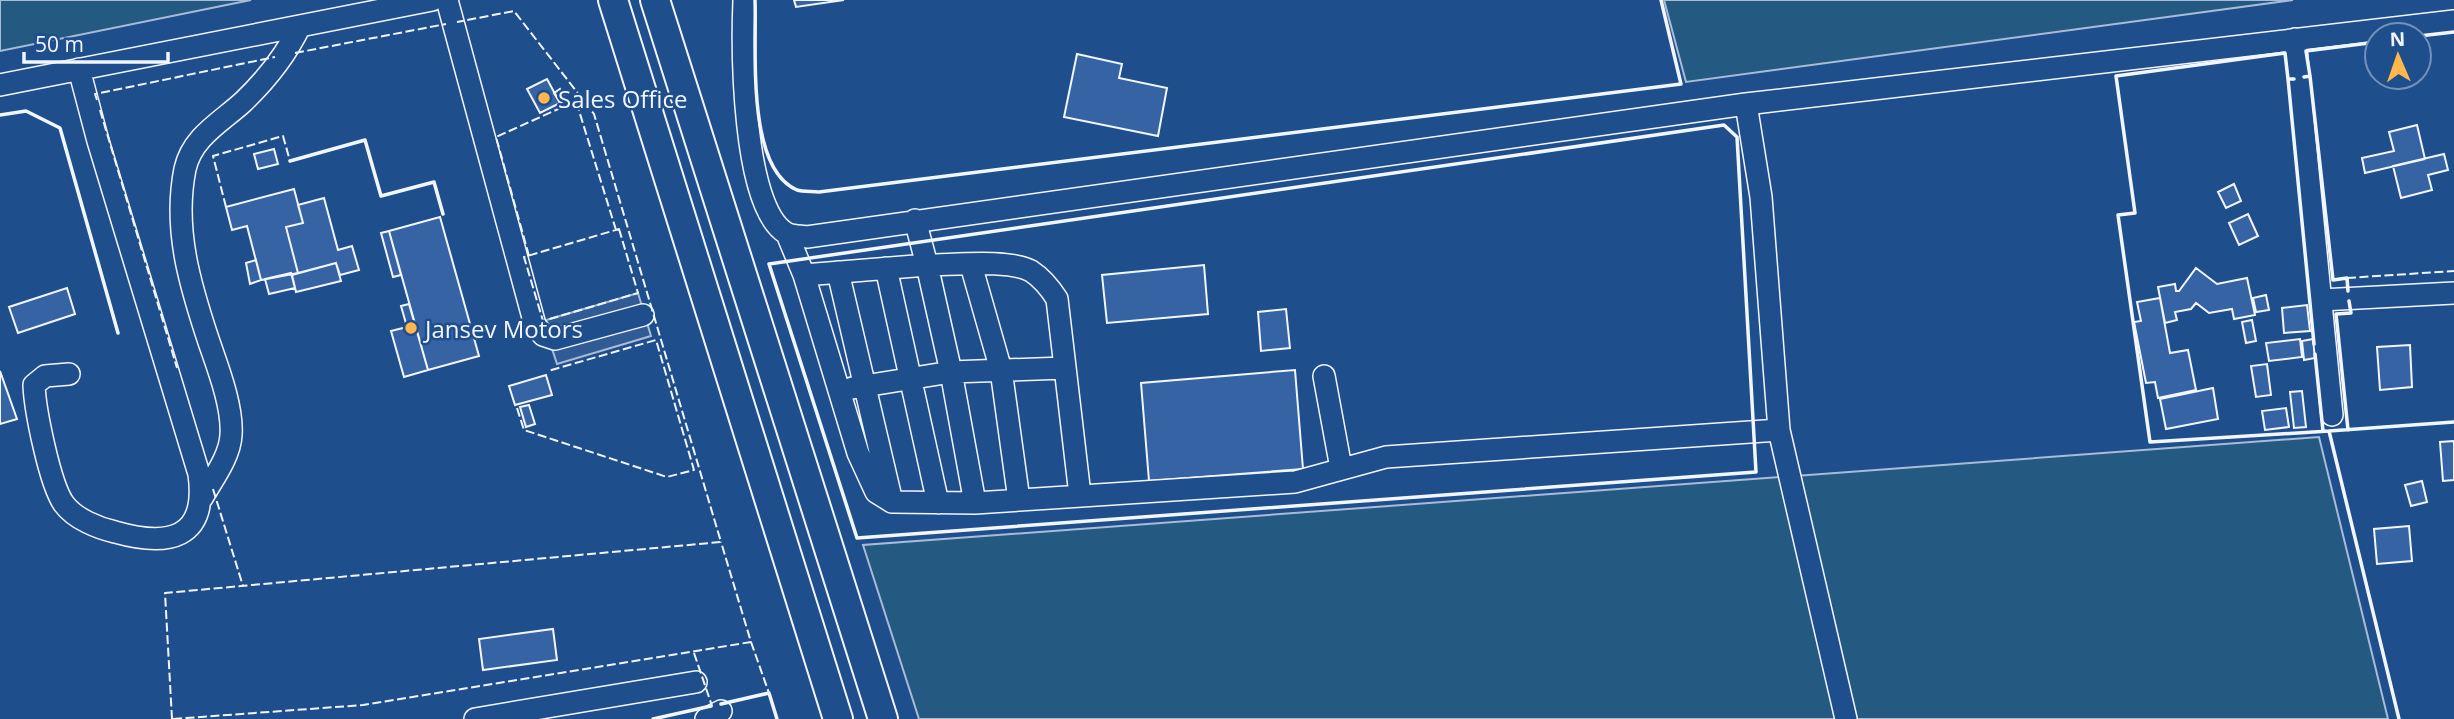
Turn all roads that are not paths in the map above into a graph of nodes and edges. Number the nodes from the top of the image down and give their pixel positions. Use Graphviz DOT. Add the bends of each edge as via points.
graph roads {
  1 [pos="432,0"];
  2 [pos="447,0"];
  3 [pos="613,0"];
  4 [pos="655,0"];
  5 [pos="744,0"];
  6 [pos="2454,21"];
  7 [pos="300,26"];
  8 [pos="2295,39"];
  9 [pos="79,69"];
  10 [pos="0,85"];
  11 [pos="1746,104"];
  12 [pos="915,220"];
  13 [pos="787,234"];
  14 [pos="927,265"];
  15 [pos="971,265"];
  16 [pos="886,268"];
  17 [pos="838,272"];
  18 [pos="804,275"];
  19 [pos="2454,293"];
  20 [pos="2320,300"];
  21 [pos="643,315"];
  22 [pos="1064,368"];
  23 [pos="1001,370"];
  24 [pos="951,372"];
  25 [pos="69,374"];
  26 [pos="912,376"];
  27 [pos="1324,376"];
  28 [pos="865,386"];
  29 [pos="840,390"];
  30 [pos="2332,415"];
  31 [pos="1779,430"];
  32 [pos="1341,468"];
  33 [pos="1080,495"];
  34 [pos="202,498"];
  35 [pos="1019,500"];
  36 [pos="892,502"];
  37 [pos="938,503"];
  38 [pos="975,503"];
  39 [pos="696,682"];
  40 [pos="475,719"];
  41 [pos="838,719"];
  42 [pos="883,719"];
  43 [pos="1846,719"];
  1 -- 7 [label="street"];
  2 -- 21 [label="street" via="535,326 555,339"];
  3 -- 41 [label="main road"];
  4 -- 42 [label="main road"];
  5 -- 13 [label="street" via="743,82 761,197 771,219"];
  6 -- 8 [label="street"];
  7 -- 9 [label="street"];
  7 -- 34 [label="street" via="286,55 243,102 204,133 186,167 180,230 194,297 221,378 231,435"];
  8 -- 11 [label="street"];
  8 -- 20 [label="street"];
  9 -- 10 [label="street"];
  9 -- 34 [label="street" via="199,474"];
  11 -- 12 [label="street"];
  11 -- 31 [label="street" via="1761,197"];
  12 -- 13 [label="street" via="807,237"];
  12 -- 14 [label="street"];
  13 -- 18 [label="street"];
  14 -- 15 [label="street"];
  14 -- 16 [label="street"];
  14 -- 24 [label="street"];
  15 -- 22 [label="street" via="1010,265 1029,270 1047,284 1057,299"];
  15 -- 23 [label="street"];
  16 -- 17 [label="street"];
  16 -- 26 [label="street"];
  17 -- 18 [label="street"];
  17 -- 28 [label="street"];
  18 -- 29 [label="street"];
  19 -- 20 [label="street"];
  20 -- 30 [label="street"];
  22 -- 23 [label="street"];
  22 -- 33 [label="street"];
  23 -- 24 [label="street"];
  23 -- 35 [label="street"];
  24 -- 26 [label="street"];
  24 -- 38 [label="street"];
  25 -- 34 [label="street" via="45,376 34,385 34,402 57,490 73,513 101,528 160,542 178,536"];
  26 -- 28 [label="street"];
  26 -- 37 [label="street"];
  27 -- 32 [label="street"];
  28 -- 29 [label="street"];
  28 -- 36 [label="street"];
  29 -- 36 [label="street" via="858,453 876,492"];
  31 -- 32 [label="street" via="1385,457"];
  31 -- 43 [label="street"];
  32 -- 33 [label="street" via="1295,482"];
  33 -- 35 [label="street"];
  35 -- 38 [label="street"];
  36 -- 37 [label="street"];
  37 -- 38 [label="street"];
  39 -- 40 [label="street"];
}
